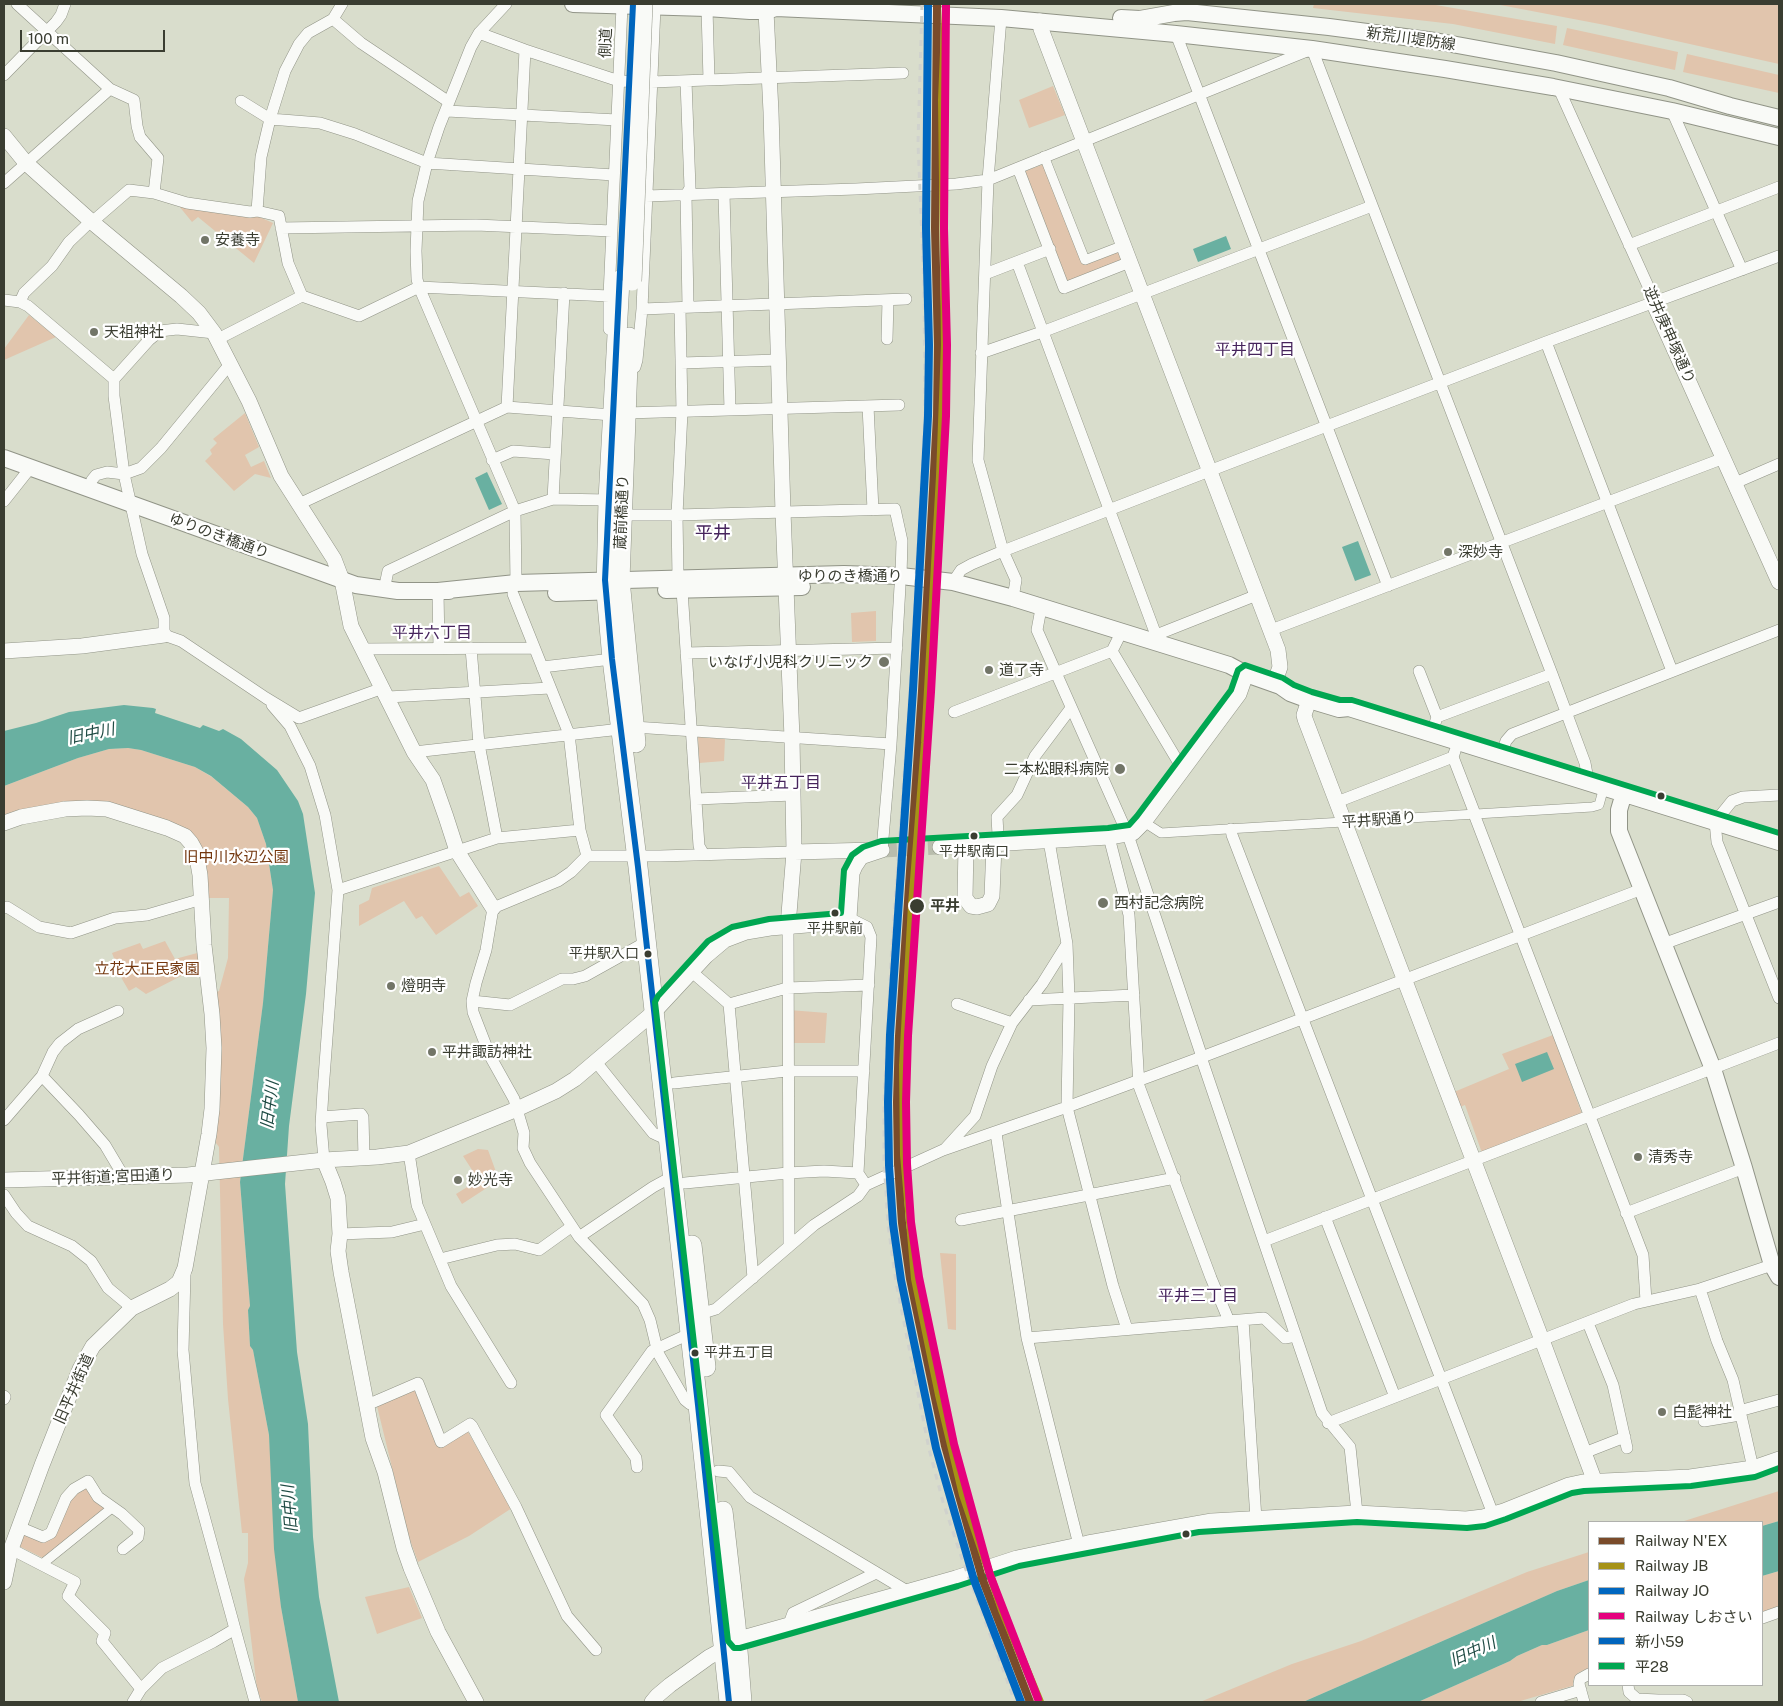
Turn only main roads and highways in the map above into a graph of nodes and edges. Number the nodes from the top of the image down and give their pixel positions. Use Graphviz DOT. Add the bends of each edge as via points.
graph roads {
  1 [pos="574,4"];
  2 [pos="628,5"];
  3 [pos="649,5"];
  4 [pos="1040,21"];
  5 [pos="1779,118"];
  6 [pos="1779,138"];
  7 [pos="626,280"];
  8 [pos="619,414"];
  9 [pos="4,458"];
  10 [pos="900,581"];
  11 [pos="613,586"];
  12 [pos="1246,674"];
  13 [pos="1277,684"];
  14 [pos="1349,708"];
  15 [pos="628,728"];
  16 [pos="1624,793"];
  17 [pos="1779,842"];
  18 [pos="642,856"];
  19 [pos="659,1014"];
  20 [pos="679,1181"];
  21 [pos="1775,1271"];
  22 [pos="731,1644"];
  23 [pos="729,1702"];
  24 [pos="742,1702"];
  1 -- 2 [label="main road, 新荒川堤防線"];
  2 -- 3 [label="main road, 新荒川堤防線"];
  2 -- 7 [label="main road, 蔵前橋通り"];
  3 -- 4 [label="main road, 新荒川堤防線"];
  3 -- 7 [label="main road, 蔵前橋通り, bridge"];
  4 -- 5 [label="main road, 新荒川堤防線" via="1053,12 1136,20 1187,12 1339,28 1556,63 1669,88"];
  4 -- 6 [label="main road, 新荒川堤防線" via="1312,49 1445,69 1559,88"];
  7 -- 8 [label="main road, 蔵前橋通り"];
  8 -- 11 [label="main road, 蔵前橋通り" via="622,515"];
  8 -- 11 [label="main road, 蔵前橋通り" via="608,500"];
  9 -- 11 [label="main road, ゆりのき橋通り" via="356,585 384,590 438,591"];
  10 -- 11 [label="main road, ゆりのき橋通り" via="874,584 786,582"];
  10 -- 12 [label="main road, ゆりのき橋通り" via="983,597 1040,614 1115,645"];
  10 -- 12 [label="main road, ゆりのき橋通り" via="953,582 1013,598 1156,639"];
  11 -- 15 [label="main road, 蔵前橋通り"];
  11 -- 15 [label="main road, 蔵前橋通り" via="612,659"];
  12 -- 13 [label="main road, ゆりのき橋通り"];
  13 -- 14 [label="main road" via="1292,685 1342,701"];
  13 -- 14 [label="main road" via="1310,700 1338,709"];
  14 -- 16 [label="main road" via="1432,733 1455,749 1501,755"];
  15 -- 18 [label="main road, 蔵前橋通り"];
  16 -- 17 [label="main road"];
  16 -- 21 [label="main road" via="1618,810 1618,825 1712,1069"];
  18 -- 19 [label="main road, 蔵前橋通り" via="646,942"];
  18 -- 19 [label="main road, 蔵前橋通り" via="661,972"];
  19 -- 20 [label="main road, 蔵前橋通り" via="674,1083"];
  19 -- 20 [label="main road, 蔵前橋通り" via="668,1140"];
  20 -- 22 [label="main road, 蔵前橋通り" via="689,1334"];
  20 -- 22 [label="main road, 蔵前橋通り" via="700,1314 718,1471"];
  22 -- 23 [label="main road, 蔵前橋通り"];
  22 -- 24 [label="main road, 蔵前橋通り"];
}
